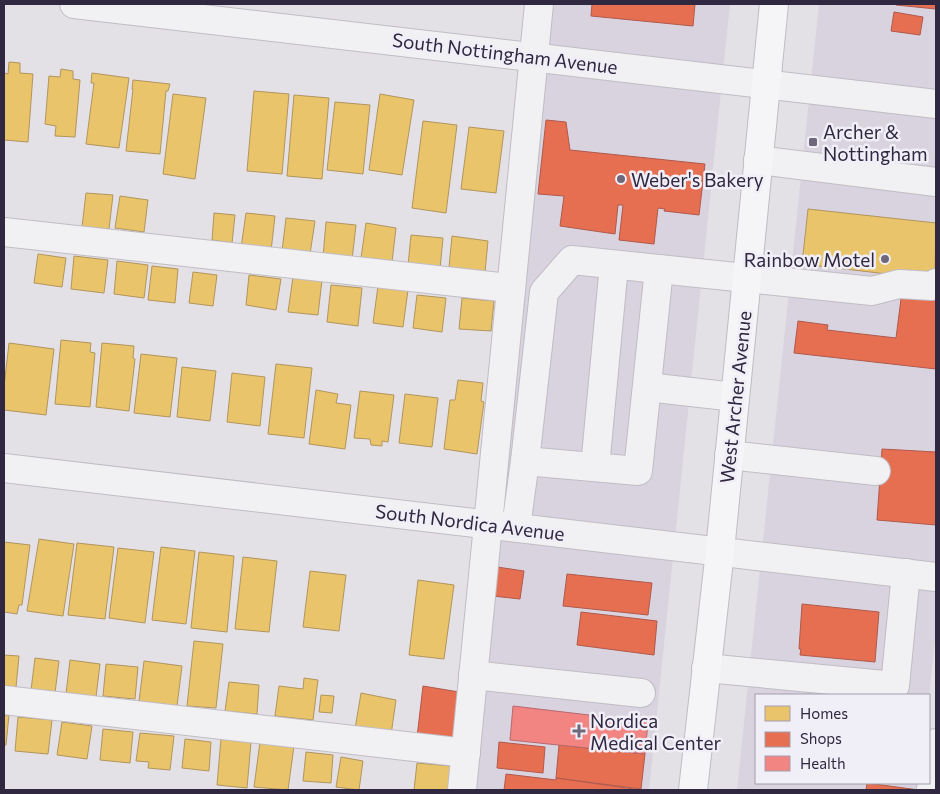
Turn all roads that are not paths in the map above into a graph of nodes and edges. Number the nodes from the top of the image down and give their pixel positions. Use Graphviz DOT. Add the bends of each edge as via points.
graph roads {
  1 [pos="74,4"];
  2 [pos="539,4"];
  3 [pos="774,4"];
  4 [pos="534,57"];
  5 [pos="765,84"];
  6 [pos="936,104"];
  7 [pos="758,160"];
  8 [pos="936,182"];
  9 [pos="4,232"];
  10 [pos="614,265"];
  11 [pos="659,269"];
  12 [pos="746,278"];
  13 [pos="936,283"];
  14 [pos="510,288"];
  15 [pos="647,387"];
  16 [pos="735,397"];
  17 [pos="729,455"];
  18 [pos="525,461"];
  19 [pos="595,467"];
  20 [pos="4,468"];
  21 [pos="876,472"];
  22 [pos="488,524"];
  23 [pos="516,527"];
  24 [pos="720,551"];
  25 [pos="906,574"];
  26 [pos="936,577"];
  27 [pos="706,668"];
  28 [pos="473,675"];
  29 [pos="641,693"];
  30 [pos="4,700"];
  31 [pos="936,743"];
  32 [pos="466,753"];
  33 [pos="462,790"];
  34 [pos="693,790"];
  35 [pos="931,790"];
  1 -- 4 [label="street, South Nottingham Avenue"];
  2 -- 4 [label="street"];
  3 -- 5 [label="main road, West Archer Avenue"];
  4 -- 5 [label="street, South Nottingham Avenue"];
  4 -- 14 [label="street"];
  5 -- 6 [label="street, South Nottingham Avenue"];
  5 -- 7 [label="main road, West Archer Avenue"];
  7 -- 8 [label="street"];
  7 -- 12 [label="main road, West Archer Avenue"];
  9 -- 14 [label="street"];
  10 -- 11 [label="street"];
  10 -- 18 [label="street" via="572,260 544,292"];
  10 -- 19 [label="street"];
  11 -- 12 [label="street"];
  11 -- 15 [label="street"];
  12 -- 13 [label="street" via="872,291 899,284 932,286"];
  12 -- 16 [label="main road, West Archer Avenue"];
  14 -- 22 [label="street"];
  15 -- 16 [label="street"];
  15 -- 19 [label="street" via="638,471"];
  16 -- 17 [label="main road, West Archer Avenue"];
  17 -- 21 [label="street"];
  17 -- 24 [label="main road, West Archer Avenue"];
  18 -- 19 [label="street"];
  18 -- 23 [label="street"];
  20 -- 22 [label="street, South Nordica Avenue"];
  22 -- 23 [label="street, South Nordica Avenue"];
  22 -- 28 [label="street"];
  23 -- 24 [label="street, South Nordica Avenue"];
  24 -- 25 [label="street, South Nordica Avenue"];
  24 -- 27 [label="main road, West Archer Avenue"];
  25 -- 26 [label="street, South Nordica Avenue"];
  25 -- 27 [label="street" via="895,686"];
  27 -- 34 [label="main road, West Archer Avenue"];
  28 -- 29 [label="street"];
  28 -- 32 [label="street"];
  30 -- 32 [label="street"];
  31 -- 35 [label="street"];
  32 -- 33 [label="street"];
}
